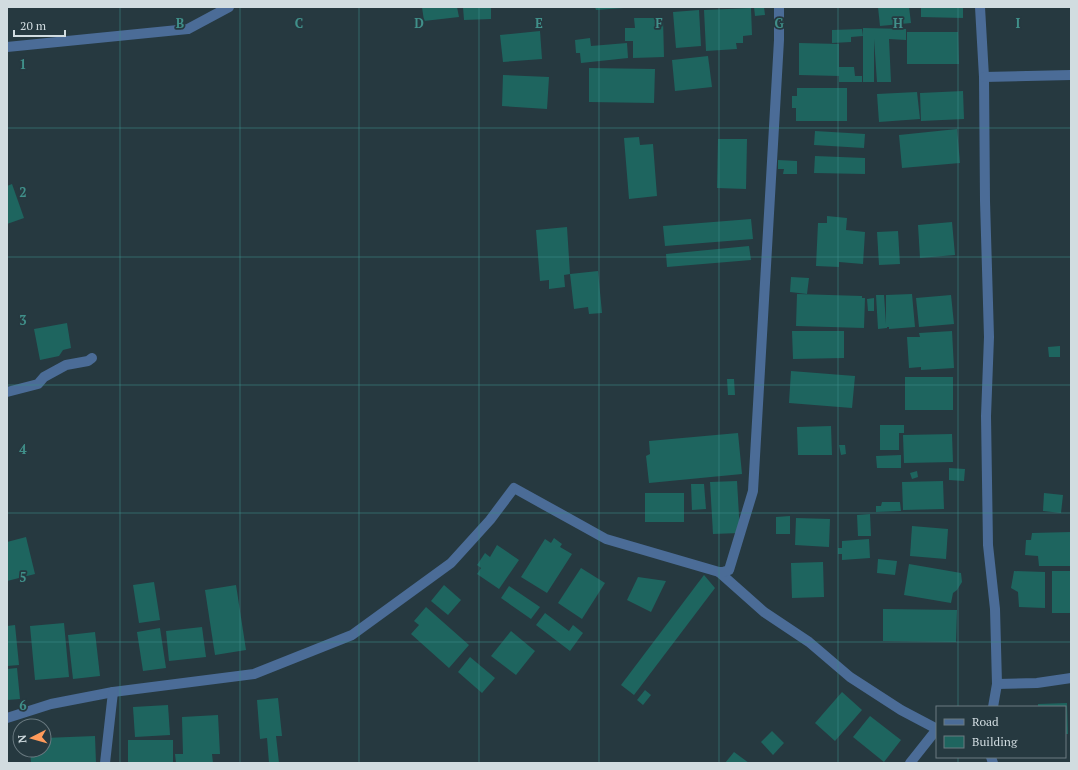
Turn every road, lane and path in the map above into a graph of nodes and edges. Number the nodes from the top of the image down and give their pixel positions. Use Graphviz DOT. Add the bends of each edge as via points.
graph roads {
  1 [pos="229,7"];
  2 [pos="779,7"];
  3 [pos="980,7"];
  4 [pos="7,47"];
  5 [pos="1071,75"];
  6 [pos="984,77"];
  7 [pos="92,358"];
  8 [pos="7,392"];
  9 [pos="719,572"];
  10 [pos="1071,678"];
  11 [pos="997,684"];
  12 [pos="113,692"];
  13 [pos="993,706"];
  14 [pos="7,718"];
  15 [pos="936,728"];
  16 [pos="936,730"];
  17 [pos="105,763"];
  18 [pos="910,763"];
  1 -- 4 [label="street" via="188,28"];
  2 -- 9 [label="street" via="753,491 730,570"];
  3 -- 6 [label="street"];
  5 -- 6 [label="street"];
  6 -- 11 [label="street" via="989,337 986,416 988,545 995,609"];
  7 -- 8 [label="street" via="66,365 44,377 38,384"];
  9 -- 12 [label="street" via="606,539 514,488 490,520 451,563 352,635 254,674"];
  9 -- 15 [label="street" via="764,612 809,642 850,677 901,710"];
  10 -- 11 [label="street" via="1037,683"];
  11 -- 13 [label="street"];
  12 -- 14 [label="street" via="51,704"];
  12 -- 17 [label="street"];
  16 -- 18 [label="street"];
}
